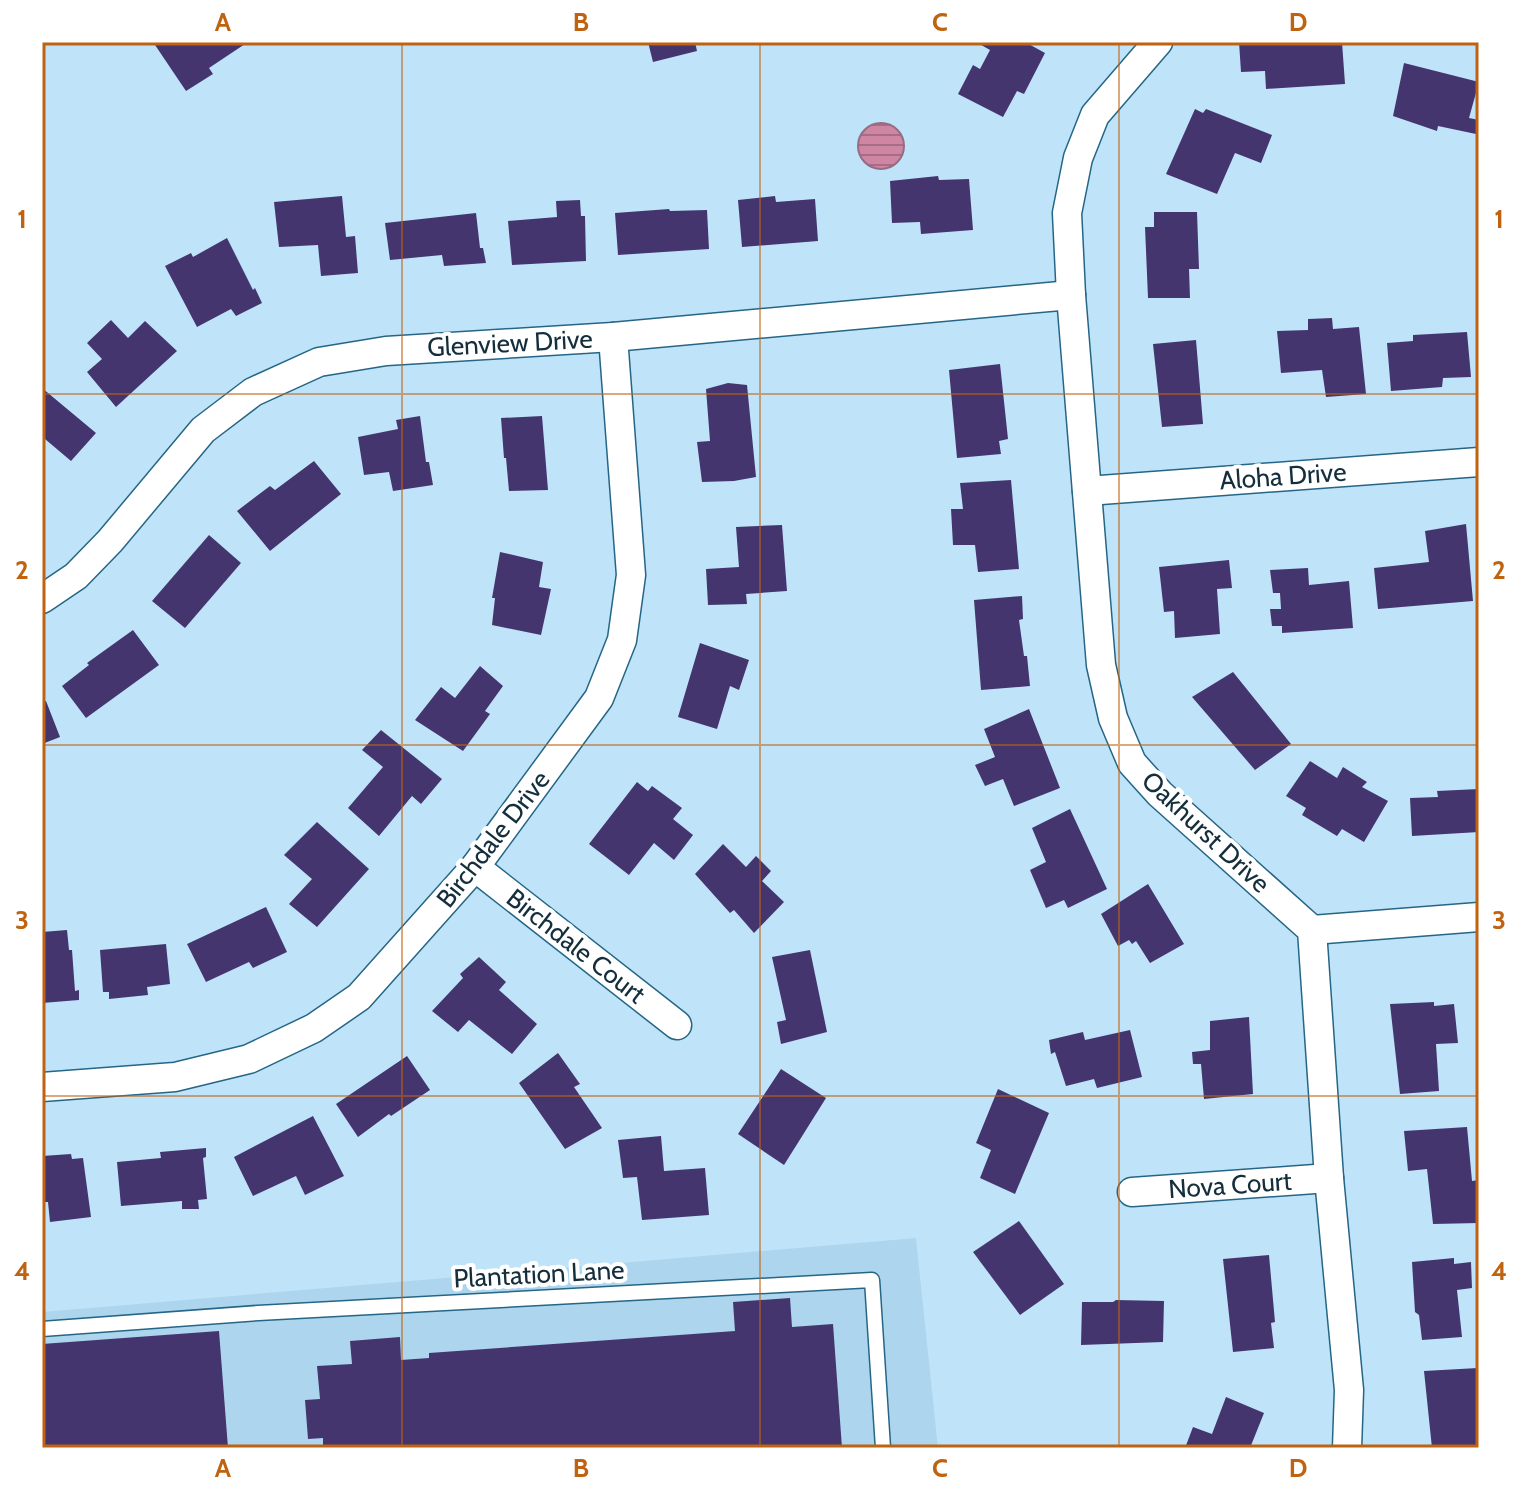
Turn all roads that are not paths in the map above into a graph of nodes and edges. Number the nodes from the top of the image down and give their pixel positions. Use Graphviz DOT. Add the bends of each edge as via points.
graph roads {
  1 [pos="1158,42"];
  2 [pos="1071,295"];
  3 [pos="613,337"];
  4 [pos="1479,462"];
  5 [pos="1087,491"];
  6 [pos="42,599"];
  7 [pos="475,867"];
  8 [pos="1479,917"];
  9 [pos="1312,930"];
  10 [pos="677,1025"];
  11 [pos="42,1087"];
  12 [pos="1329,1178"];
  13 [pos="1132,1192"];
  14 [pos="42,1329"];
  15 [pos="883,1448"];
  16 [pos="1347,1448"];
  1 -- 2 [label="street, Oakhurst Drive" via="1095,115 1078,158 1067,213"];
  2 -- 3 [label="street, Glenview Drive"];
  2 -- 5 [label="street, Oakhurst Drive"];
  3 -- 6 [label="street, Glenview Drive" via="386,351 319,362 253,392 203,430 110,541 76,576"];
  3 -- 7 [label="street, Birchdale Drive" via="631,575 622,640 599,698"];
  4 -- 5 [label="street, Aloha Drive"];
  5 -- 9 [label="street, Oakhurst Drive" via="1101,665 1113,718 1132,763"];
  7 -- 10 [label="street, Birchdale Court"];
  7 -- 11 [label="street, Birchdale Drive" via="359,997 314,1028 249,1059 175,1077"];
  8 -- 9 [label="street"];
  9 -- 12 [label="street"];
  12 -- 13 [label="street, Nova Court"];
  12 -- 16 [label="street" via="1349,1390"];
  14 -- 15 [label="lane, Plantation Lane" via="872,1280"];
}
